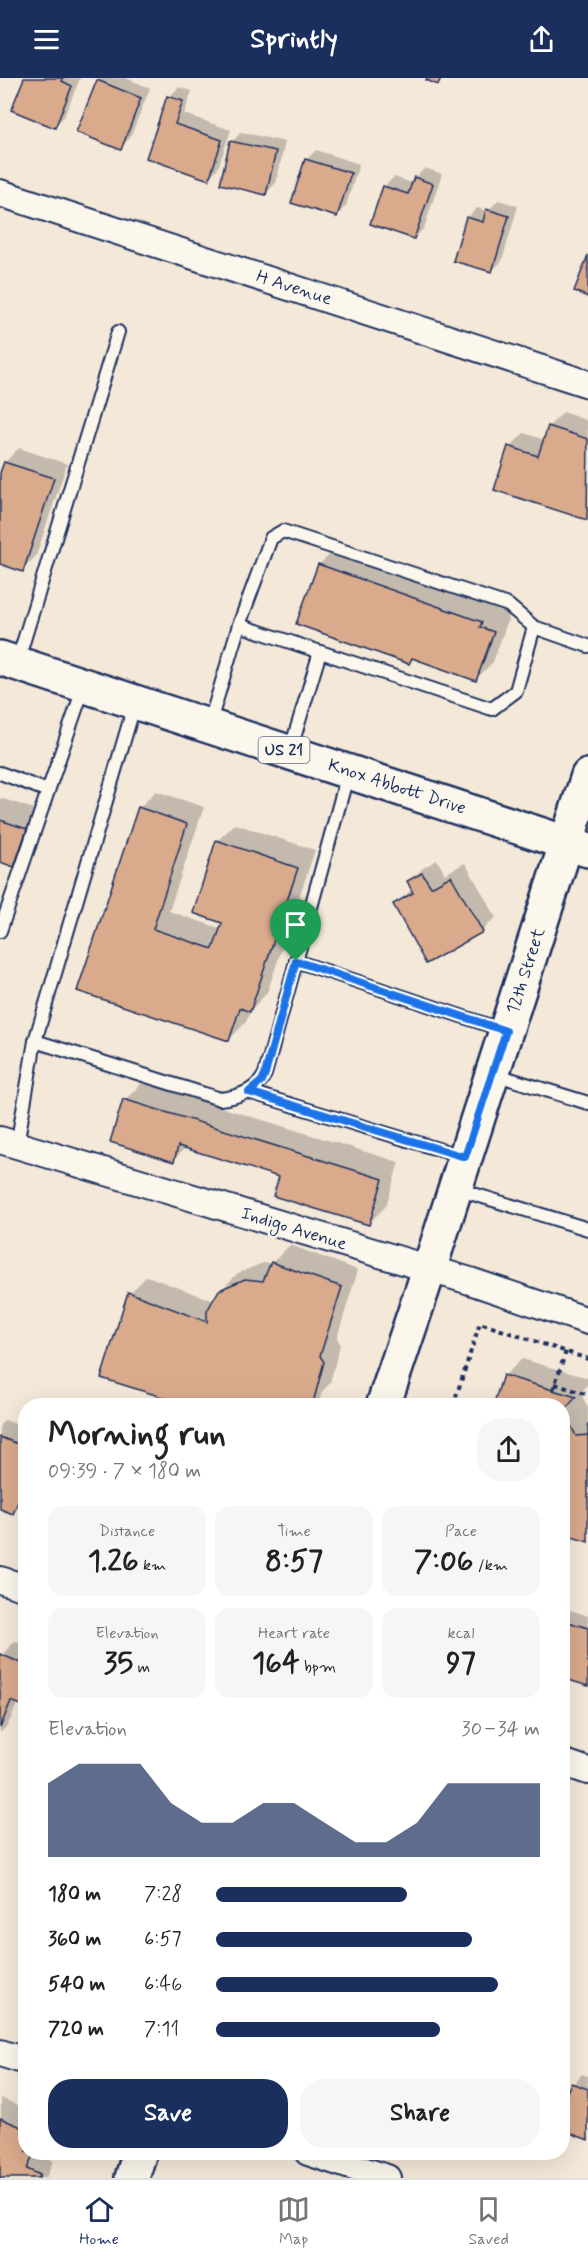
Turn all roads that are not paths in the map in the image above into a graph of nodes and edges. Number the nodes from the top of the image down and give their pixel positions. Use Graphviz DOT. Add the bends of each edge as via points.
graph roads {
  1 [pos="0,193"];
  2 [pos="118,332"];
  3 [pos="588,384"];
  4 [pos="239,625"];
  5 [pos="534,627"];
  6 [pos="588,646"];
  7 [pos="320,652"];
  8 [pos="9,661"];
  9 [pos="84,685"];
  10 [pos="135,702"];
  11 [pos="208,726"];
  12 [pos="290,752"];
  13 [pos="348,771"];
  14 [pos="0,773"];
  15 [pos="588,776"];
  16 [pos="48,791"];
  17 [pos="578,846"];
  18 [pos="5,902"];
  19 [pos="0,931"];
  20 [pos="296,961"];
  21 [pos="506,1031"];
  22 [pos="35,1041"];
  23 [pos="493,1074"];
  24 [pos="249,1092"];
  25 [pos="588,1103"];
  26 [pos="9,1143"];
  27 [pos="465,1157"];
  28 [pos="455,1189"];
  29 [pos="588,1229"];
  30 [pos="429,1270"];
  31 [pos="588,1321"];
  32 [pos="386,1398"];
  33 [pos="0,1580"];
  34 [pos="18,1586"];
  35 [pos="570,1765"];
  36 [pos="588,1771"];
  37 [pos="0,2053"];
  38 [pos="18,2059"];
  39 [pos="138,2160"];
  40 [pos="332,2160"];
  41 [pos="132,2178"];
  42 [pos="387,2178"];
  1 -- 3 [label="street, H Avenue"];
  2 -- 8 [label="lane"];
  4 -- 5 [label="lane" via="272,538 283,531 508,605"];
  4 -- 7 [label="lane"];
  4 -- 11 [label="lane"];
  5 -- 6 [label="lane"];
  5 -- 7 [label="lane" via="516,691 492,709"];
  7 -- 12 [label="lane"];
  8 -- 9 [label="main road, Knox Abbott Drive / US 21"];
  9 -- 10 [label="main road, Knox Abbott Drive / US 21"];
  9 -- 16 [label="lane"];
  10 -- 11 [label="main road, Knox Abbott Drive / US 21"];
  10 -- 22 [label="lane"];
  11 -- 12 [label="main road, Knox Abbott Drive / US 21"];
  12 -- 13 [label="main road, Knox Abbott Drive / US 21"];
  13 -- 17 [label="main road, Knox Abbott Drive / US 21"];
  13 -- 20 [label="lane"];
  14 -- 16 [label="lane"];
  15 -- 17 [label="main road, 12th Street"];
  16 -- 18 [label="lane"];
  17 -- 21 [label="main road, 12th Street"];
  18 -- 19 [label="lane"];
  20 -- 21 [label="lane"];
  20 -- 24 [label="lane" via="265,1074"];
  21 -- 23 [label="main road, 12th Street"];
  22 -- 24 [label="lane" via="220,1099"];
  22 -- 26 [label="lane"];
  23 -- 25 [label="lane"];
  23 -- 27 [label="main road, 12th Street"];
  24 -- 27 [label="lane"];
  26 -- 30 [label="street, Indigo Avenue"];
  27 -- 28 [label="main road, 12th Street"];
  28 -- 29 [label="lane"];
  28 -- 30 [label="main road, 12th Street"];
  30 -- 31 [label="street, Indigo Avenue"];
  30 -- 32 [label="main road, 12th Street"];
  33 -- 34 [label="street"];
  35 -- 36 [label="street"];
  37 -- 38 [label="street"];
  39 -- 41 [label="main road"];
  40 -- 42 [label="street"];
}
